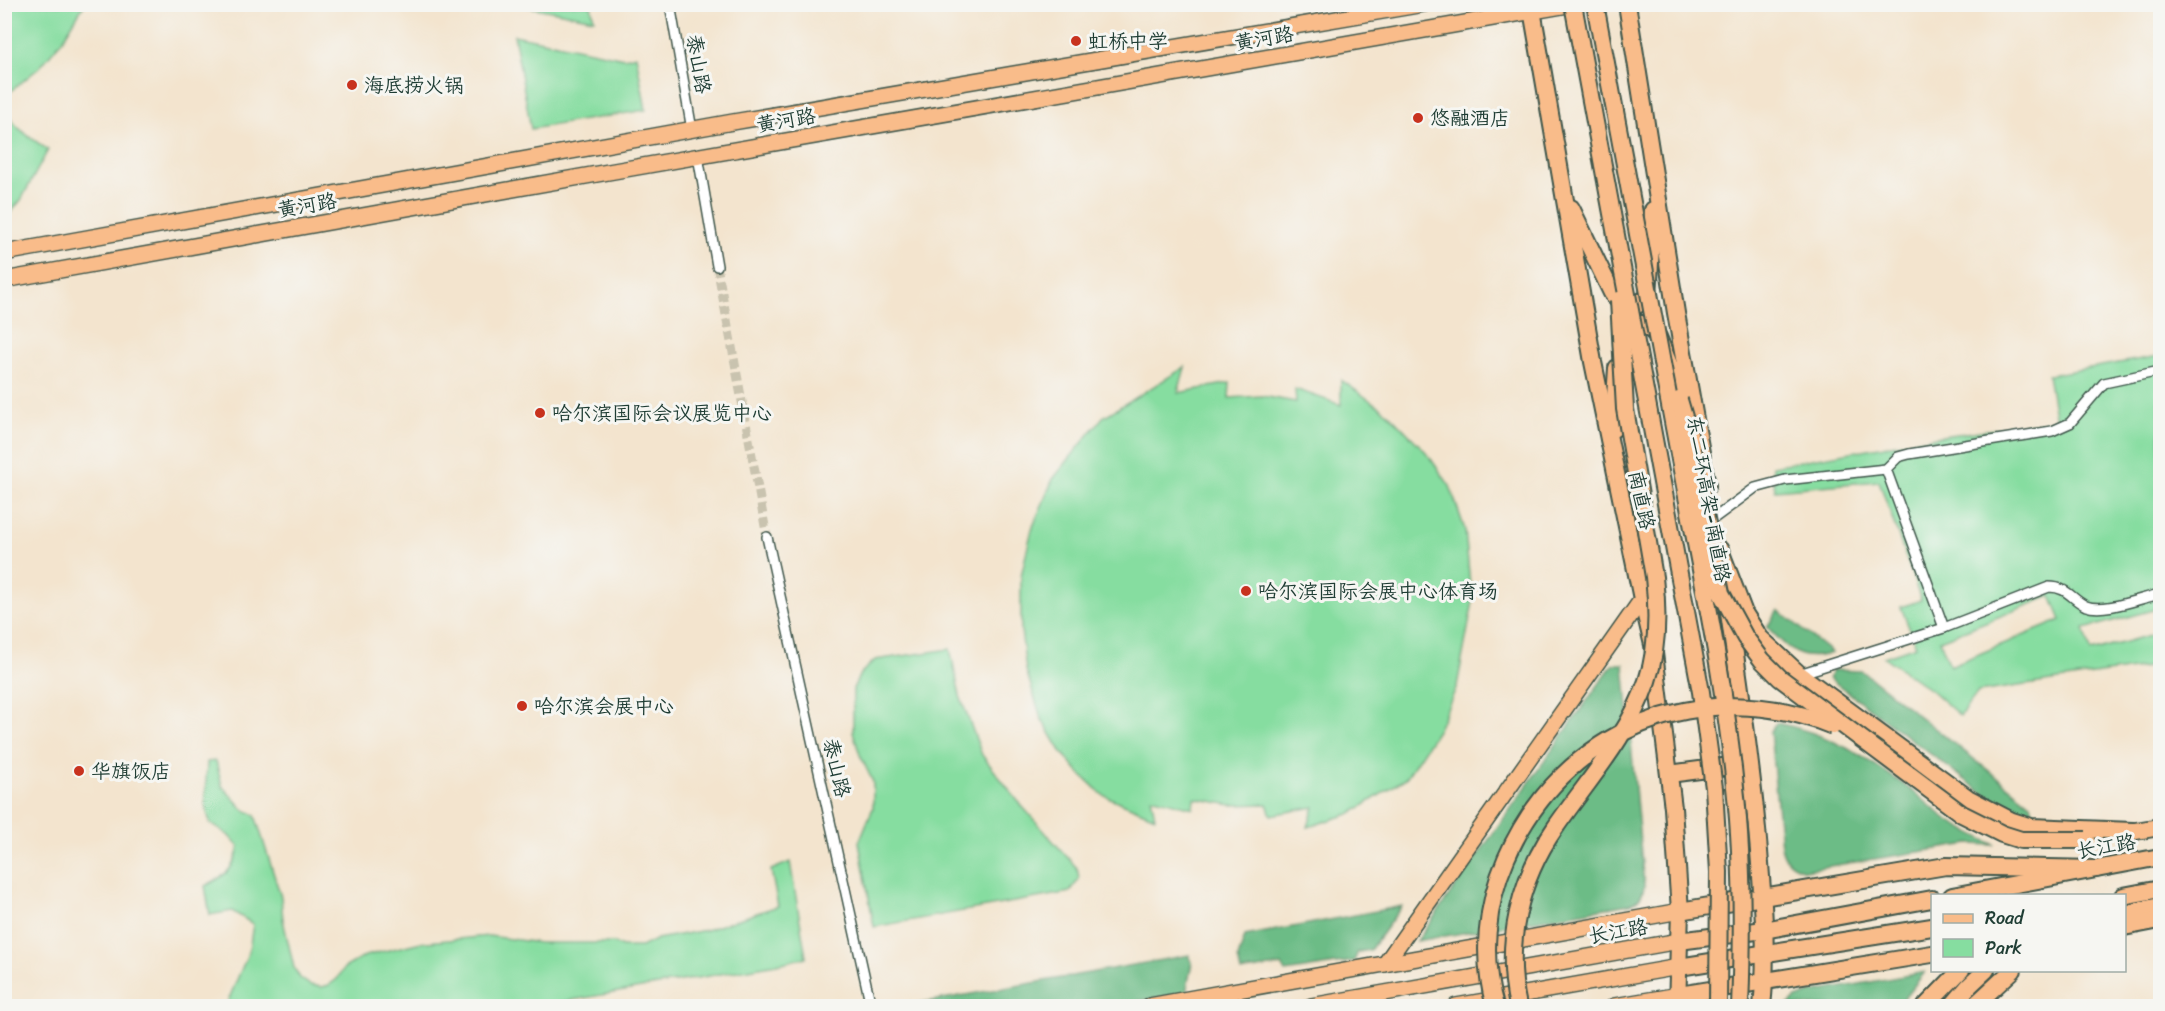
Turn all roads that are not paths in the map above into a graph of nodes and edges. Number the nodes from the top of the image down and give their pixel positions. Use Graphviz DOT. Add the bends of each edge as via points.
graph roads {
  1 [pos="670,4"];
  2 [pos="1424,4"];
  3 [pos="1574,4"];
  4 [pos="1595,4"];
  5 [pos="1627,4"];
  6 [pos="1532,8"];
  7 [pos="692,130"];
  8 [pos="698,156"];
  9 [pos="1654,176"];
  10 [pos="1562,188"];
  11 [pos="1616,233"];
  12 [pos="4,253"];
  13 [pos="717,266"];
  14 [pos="4,280"];
  15 [pos="1653,308"];
  16 [pos="2160,371"];
  17 [pos="1699,438"];
  18 [pos="1611,453"];
  19 [pos="1886,469"];
  20 [pos="1713,519"];
  21 [pos="767,537"];
  22 [pos="1720,550"];
  23 [pos="2160,594"];
  24 [pos="1642,599"];
  25 [pos="1944,628"];
  26 [pos="1799,674"];
  27 [pos="1750,764"];
  28 [pos="1896,767"];
  29 [pos="1669,774"];
  30 [pos="2160,827"];
  31 [pos="2133,831"];
  32 [pos="2160,857"];
  33 [pos="2096,869"];
  34 [pos="2160,891"];
  35 [pos="1964,894"];
  36 [pos="1763,896"];
  37 [pos="2126,896"];
  38 [pos="1931,899"];
  39 [pos="2126,900"];
  40 [pos="2160,906"];
  41 [pos="1680,911"];
  42 [pos="2126,914"];
  43 [pos="2160,920"];
  44 [pos="1931,927"];
  45 [pos="2126,927"];
  46 [pos="1764,930"];
  47 [pos="1680,941"];
  48 [pos="1931,954"];
  49 [pos="1765,955"];
  50 [pos="1384,964"];
  51 [pos="1679,967"];
  52 [pos="1959,972"];
  53 [pos="1984,972"];
  54 [pos="2011,972"];
  55 [pos="1765,982"];
  56 [pos="1678,1001"];
  57 [pos="871,1006"];
  58 [pos="1149,1006"];
  59 [pos="1311,1006"];
  60 [pos="1456,1006"];
  61 [pos="1495,1006"];
  62 [pos="1518,1006"];
  63 [pos="1614,1006"];
  64 [pos="1718,1006"];
  65 [pos="1740,1006"];
  66 [pos="1762,1006"];
  67 [pos="1926,1006"];
  68 [pos="1952,1006"];
  69 [pos="1974,1006"];
  1 -- 7 [label="street, 泰山路"];
  2 -- 7 [label="main road, 黄河路"];
  3 -- 6 [label="main road, 黄河路"];
  3 -- 11 [label="highway, bridge"];
  4 -- 15 [label="highway, 东二环高架-南直路, bridge"];
  5 -- 9 [label="highway"];
  6 -- 8 [label="main road, 黄河路"];
  6 -- 10 [label="highway, 南直路"];
  7 -- 12 [label="main road, 黄河路"];
  8 -- 13 [label="street"];
  8 -- 14 [label="main road, 黄河路"];
  9 -- 10 [label="highway" via="1648,297 1634,307 1620,303 1612,293"];
  9 -- 17 [label="highway"];
  10 -- 18 [label="highway, 南直路"];
  11 -- 62 [label="highway, bridge" via="1625,409 1654,577 1655,640 1648,679 1633,715 1606,760 1554,830 1525,885 1514,937 1513,972"];
  11 -- 64 [label="highway, bridge" via="1695,659 1714,788 1719,882"];
  15 -- 28 [label="highway, bridge" via="1689,434 1721,593 1735,621 1780,678"];
  15 -- 65 [label="highway, 东二环高架-南直路, bridge" via="1706,600 1735,788 1743,942"];
  16 -- 19 [label="street" via="2104,383 2070,423 2052,431 1909,454 1898,457"];
  17 -- 18 [label="highway" via="1659,337 1647,325 1634,323 1625,328 1620,339"];
  17 -- 20 [label="highway"];
  18 -- 24 [label="highway, 南直路"];
  19 -- 20 [label="street" via="1785,480 1755,488"];
  19 -- 25 [label="street"];
  20 -- 22 [label="highway"];
  21 -- 57 [label="street, 泰山路"];
  22 -- 26 [label="highway" via="1744,614 1760,638"];
  22 -- 27 [label="highway"];
  23 -- 25 [label="street" via="2101,609 2086,606 2060,587 2049,587"];
  24 -- 29 [label="highway, 南直路" via="1653,645"];
  24 -- 50 [label="main road"];
  25 -- 26 [label="street"];
  26 -- 31 [label="highway" via="1990,811 2031,827"];
  27 -- 29 [label="highway"];
  27 -- 36 [label="highway"];
  28 -- 31 [label="highway, bridge" via="1962,814 2021,840 2086,840"];
  28 -- 61 [label="highway, bridge" via="1848,732 1815,718 1752,705 1724,705 1669,714 1611,737 1554,783 1514,840 1491,908 1487,936 1487,966"];
  29 -- 41 [label="highway, 南直路"];
  30 -- 31 [label="highway"];
  32 -- 33 [label="highway, 长江路"];
  33 -- 35 [label="highway, 长江路"];
  33 -- 36 [label="highway" via="1946,866"];
  34 -- 37 [label="highway"];
  34 -- 39 [label="highway"];
  36 -- 41 [label="highway"];
  36 -- 46 [label="highway"];
  38 -- 46 [label="highway, 长江路"];
  40 -- 42 [label="highway"];
  41 -- 47 [label="highway, 南直路"];
  41 -- 50 [label="main road"];
  43 -- 45 [label="highway"];
  44 -- 49 [label="highway"];
  46 -- 47 [label="highway, 长江路"];
  46 -- 49 [label="highway"];
  47 -- 51 [label="highway, 南直路"];
  47 -- 59 [label="main road, 长江路"];
  48 -- 55 [label="highway"];
  49 -- 51 [label="highway"];
  49 -- 55 [label="highway"];
  50 -- 58 [label="main road"];
  51 -- 56 [label="highway, 南直路"];
  51 -- 60 [label="main road"];
  52 -- 67 [label="highway"];
  53 -- 68 [label="highway"];
  54 -- 69 [label="highway"];
  55 -- 56 [label="highway"];
  55 -- 66 [label="highway"];
  56 -- 63 [label="main road"];
}
